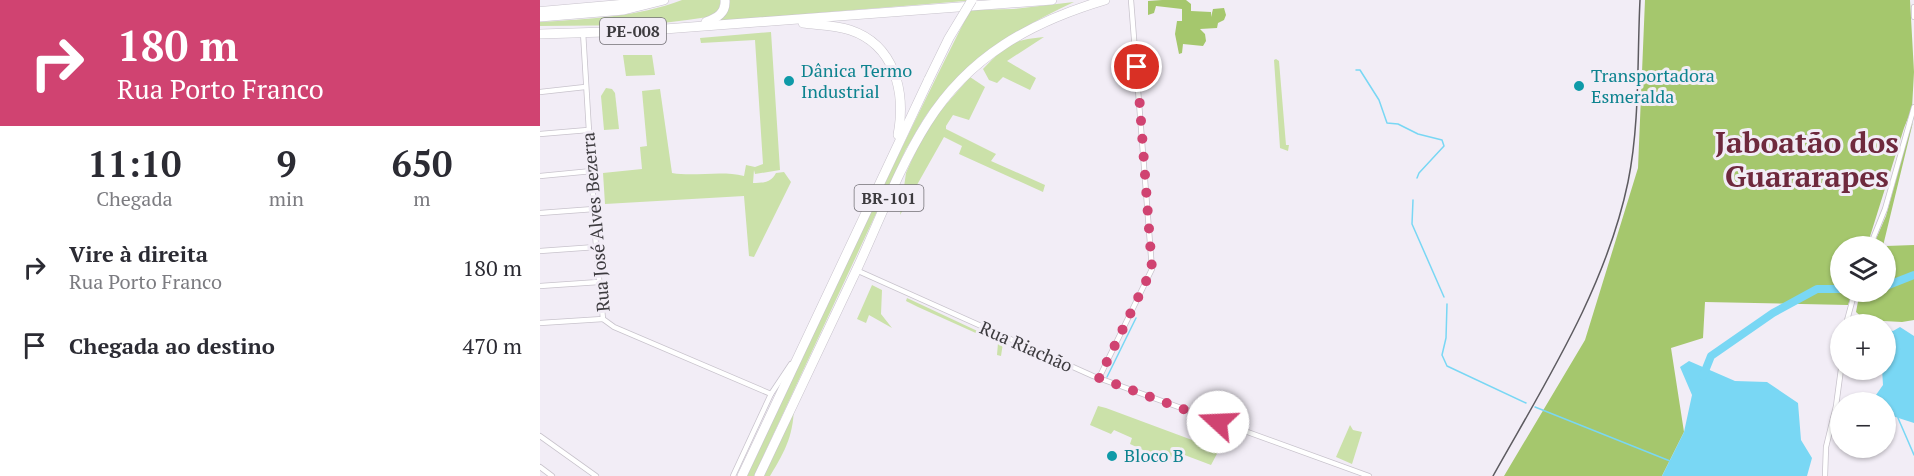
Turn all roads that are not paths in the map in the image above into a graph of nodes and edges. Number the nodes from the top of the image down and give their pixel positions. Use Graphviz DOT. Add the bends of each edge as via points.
graph roads {
  1 [pos="663,0"];
  2 [pos="725,0"];
  3 [pos="972,0"];
  4 [pos="1052,0"];
  5 [pos="1106,0"];
  6 [pos="1131,0"];
  7 [pos="581,4"];
  8 [pos="1914,7"];
  9 [pos="540,10"];
  10 [pos="1914,16"];
  11 [pos="540,17"];
  12 [pos="777,21"];
  13 [pos="689,26"];
  14 [pos="580,33"];
  15 [pos="540,35"];
  16 [pos="585,87"];
  17 [pos="540,92"];
  18 [pos="1914,107"];
  19 [pos="588,130"];
  20 [pos="540,134"];
  21 [pos="891,160"];
  22 [pos="591,171"];
  23 [pos="540,176"];
  24 [pos="594,209"];
  25 [pos="540,213"];
  26 [pos="1874,236"];
  27 [pos="596,247"];
  28 [pos="540,250"];
  29 [pos="856,270"];
  30 [pos="599,282"];
  31 [pos="540,286"];
  32 [pos="603,319"];
  33 [pos="540,323"];
  34 [pos="801,353"];
  35 [pos="1099,378"];
  36 [pos="1840,380"];
  37 [pos="771,394"];
  38 [pos="773,412"];
  39 [pos="540,436"];
  40 [pos="540,467"];
  41 [pos="552,476"];
  42 [pos="596,476"];
  43 [pos="733,476"];
  44 [pos="742,476"];
  45 [pos="759,476"];
  46 [pos="1369,476"];
  47 [pos="1825,476"];
  1 -- 7 [label="main road"];
  1 -- 11 [label="highway, PE-008" via="624,10"];
  2 -- 13 [label="highway" via="716,18"];
  3 -- 21 [label="highway, BR-101, bridge" via="949,38"];
  4 -- 12 [label="highway, PE-008"];
  5 -- 29 [label="highway, BR-101" via="1067,12 1022,33 976,66 954,88 915,144"];
  6 -- 35 [label="street" via="1152,269"];
  7 -- 9 [label="main road"];
  8 -- 10 [label="street"];
  12 -- 13 [label="highway, PE-008"];
  12 -- 21 [label="highway" via="840,27 871,40 885,56 897,75 902,112"];
  13 -- 14 [label="highway, PE-008"];
  14 -- 15 [label="highway, PE-008"];
  14 -- 16 [label="street, Rua José Alves Bezerra"];
  16 -- 17 [label="street"];
  16 -- 19 [label="street, Rua José Alves Bezerra"];
  18 -- 26 [label="street"];
  19 -- 20 [label="street"];
  19 -- 22 [label="street, Rua José Alves Bezerra"];
  21 -- 34 [label="highway, BR-101"];
  22 -- 23 [label="street"];
  22 -- 24 [label="street, Rua José Alves Bezerra"];
  24 -- 25 [label="street"];
  24 -- 27 [label="street, Rua José Alves Bezerra"];
  27 -- 28 [label="street"];
  27 -- 30 [label="street, Rua José Alves Bezerra"];
  29 -- 35 [label="street, Rua Riachão"];
  29 -- 45 [label="highway, BR-101"];
  30 -- 31 [label="street"];
  30 -- 32 [label="street, Rua José Alves Bezerra"];
  32 -- 33 [label="street"];
  32 -- 37 [label="street, Rua José Alves Bezerra"];
  34 -- 37 [label="street"];
  34 -- 38 [label="highway, BR-101"];
  35 -- 46 [label="street, Rua Riachão"];
  36 -- 47 [label="street" via="1826,447"];
  37 -- 38 [label="street"];
  37 -- 43 [label="street"];
  38 -- 44 [label="highway, BR-101"];
  39 -- 42 [label="street"];
  40 -- 41 [label="street"];
}
